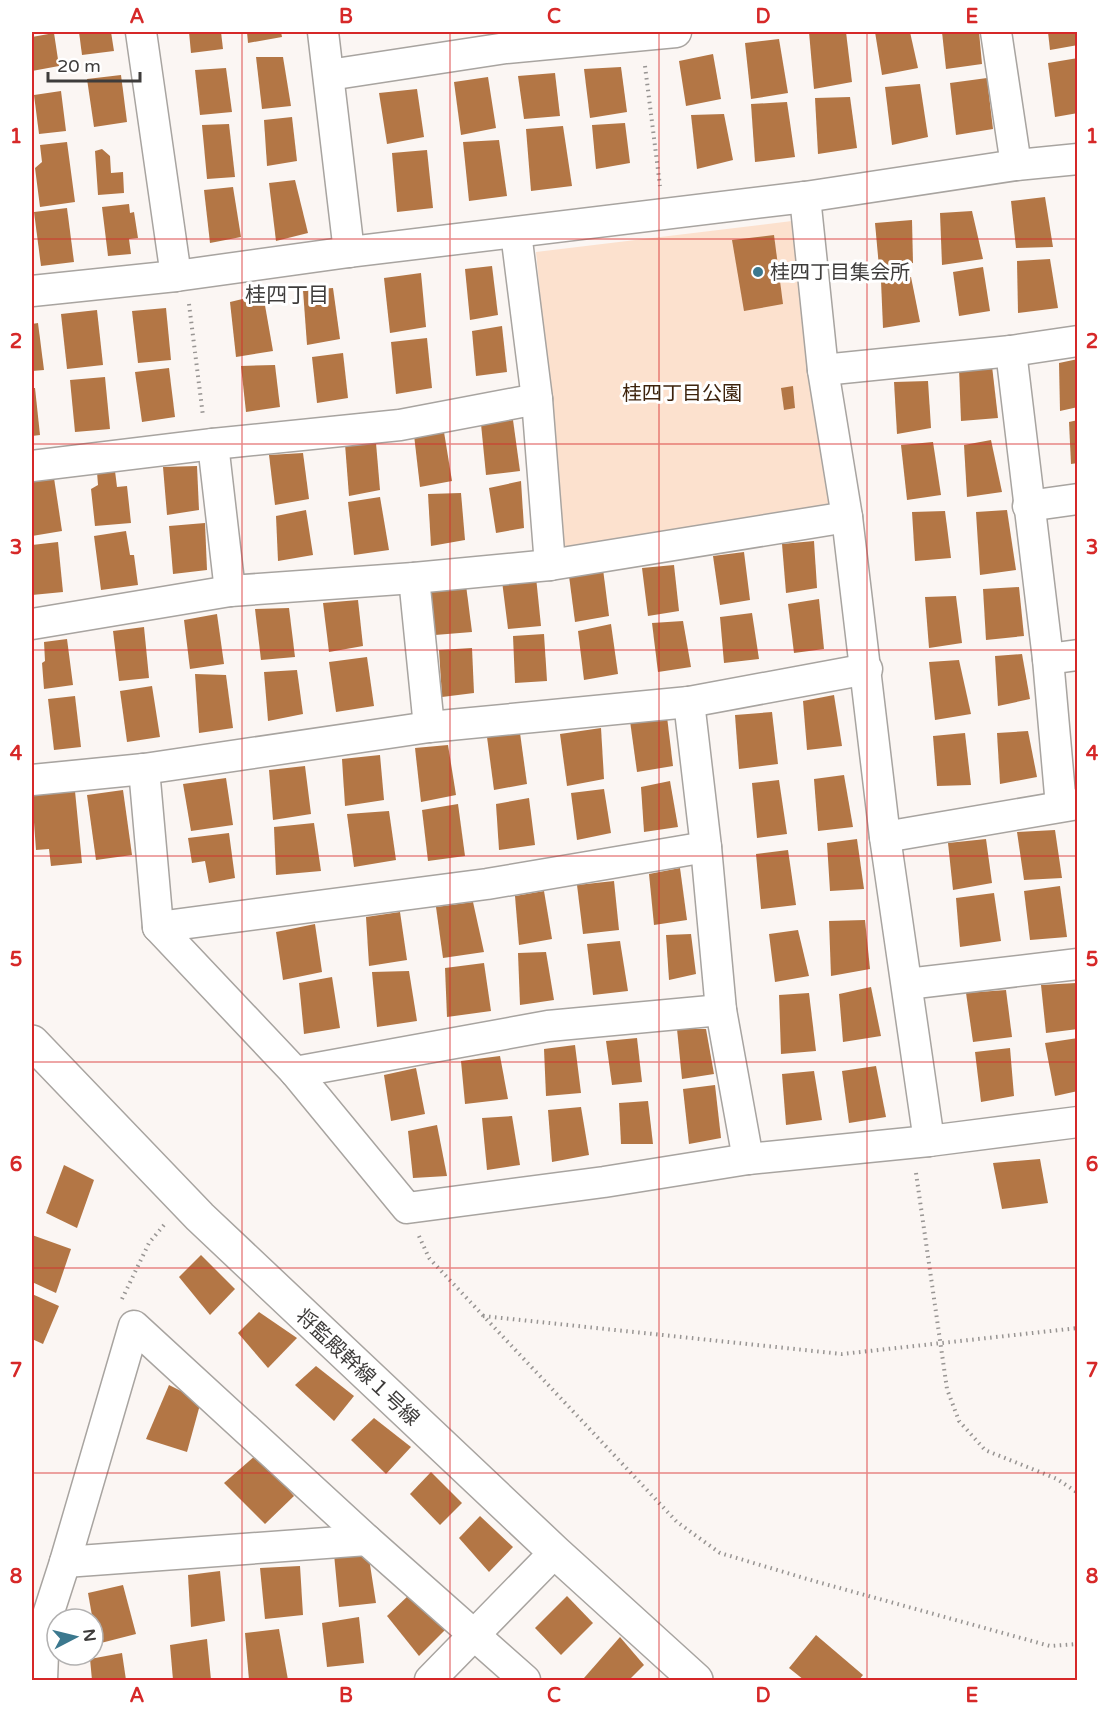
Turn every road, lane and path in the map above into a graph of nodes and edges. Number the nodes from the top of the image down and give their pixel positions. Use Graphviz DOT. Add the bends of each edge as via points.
graph roads {
  1 [pos="141,32"];
  2 [pos="323,32"];
  3 [pos="676,32"];
  4 [pos="996,32"];
  5 [pos="642,35"];
  6 [pos="505,40"];
  7 [pos="329,75"];
  8 [pos="1077,159"];
  9 [pos="1016,165"];
  10 [pos="805,197"];
  11 [pos="663,215"];
  12 [pos="516,233"];
  13 [pos="349,252"];
  14 [pos="176,276"];
  15 [pos="32,291"];
  16 [pos="1077,341"];
  17 [pos="1011,351"];
  18 [pos="823,370"];
  19 [pos="537,399"];
  20 [pos="213,444"];
  21 [pos="32,466"];
  22 [pos="1077,499"];
  23 [pos="1028,506"];
  24 [pos="847,517"];
  25 [pos="550,565"];
  26 [pos="414,578"];
  27 [pos="230,591"];
  28 [pos="32,624"];
  29 [pos="1077,655"];
  30 [pos="1048,659"];
  31 [pos="867,669"];
  32 [pos="689,702"];
  33 [pos="429,727"];
  34 [pos="144,769"];
  35 [pos="32,780"];
  36 [pos="1069,805"];
  37 [pos="885,837"];
  38 [pos="706,847"];
  39 [pos="158,927"];
  40 [pos="1077,964"];
  41 [pos="907,984"];
  42 [pos="721,1010"];
  43 [pos="32,1042"];
  44 [pos="295,1072"];
  45 [pos="1077,1122"];
  46 [pos="920,1141"];
  47 [pos="748,1159"];
  48 [pos="407,1208"];
  49 [pos="483,1316"];
  50 [pos="1077,1328"];
  51 [pos="940,1344"];
  52 [pos="1077,1493"];
  53 [pos="367,1540"];
  54 [pos="555,1552"];
  55 [pos="65,1562"];
  56 [pos="473,1634"];
  57 [pos="1077,1644"];
  58 [pos="42,1680"];
  59 [pos="430,1680"];
  60 [pos="525,1680"];
  61 [pos="696,1680"];
  1 -- 14 [label="street"];
  2 -- 7 [label="street"];
  3 -- 5 [label="street"];
  4 -- 9 [label="street"];
  5 -- 6 [label="street"];
  5 -- 11 [label="path"];
  6 -- 7 [label="street"];
  7 -- 13 [label="street"];
  8 -- 9 [label="street"];
  9 -- 10 [label="street"];
  10 -- 11 [label="street"];
  10 -- 18 [label="street"];
  11 -- 12 [label="street"];
  12 -- 13 [label="street"];
  12 -- 19 [label="street"];
  13 -- 14 [label="street"];
  14 -- 15 [label="street"];
  14 -- 20 [label="path" via="189,304 204,424"];
  16 -- 17 [label="street"];
  17 -- 18 [label="street"];
  17 -- 23 [label="street"];
  18 -- 24 [label="street"];
  19 -- 20 [label="street" via="400,425"];
  19 -- 25 [label="street"];
  20 -- 21 [label="street"];
  20 -- 27 [label="street"];
  22 -- 23 [label="street"];
  23 -- 30 [label="street"];
  24 -- 25 [label="street"];
  24 -- 31 [label="street"];
  25 -- 26 [label="street"];
  26 -- 27 [label="street"];
  26 -- 33 [label="street"];
  27 -- 28 [label="street"];
  29 -- 30 [label="street"];
  30 -- 36 [label="street"];
  31 -- 32 [label="street"];
  31 -- 37 [label="street"];
  32 -- 33 [label="street"];
  32 -- 38 [label="street"];
  33 -- 34 [label="street"];
  34 -- 35 [label="street"];
  34 -- 39 [label="street"];
  36 -- 37 [label="street"];
  37 -- 41 [label="street"];
  38 -- 39 [label="street" via="487,884"];
  38 -- 42 [label="street"];
  39 -- 44 [label="street"];
  40 -- 41 [label="street"];
  41 -- 46 [label="street"];
  42 -- 44 [label="street" via="548,1026"];
  42 -- 47 [label="street"];
  43 -- 54 [label="street, 将監殿幹線１号線" via="200,1217"];
  44 -- 48 [label="street"];
  45 -- 46 [label="street"];
  46 -- 47 [label="street"];
  46 -- 51 [label="path"];
  47 -- 48 [label="street"];
  48 -- 49 [label="path" via="429,1258"];
  49 -- 51 [label="path" via="842,1354"];
  49 -- 57 [label="path" via="676,1522 720,1553 1050,1646"];
  50 -- 51 [label="path"];
  51 -- 52 [label="path" via="947,1389 960,1422 985,1450 1057,1479"];
  53 -- 55 [label="street"];
  53 -- 55 [label="street" via="134,1326"];
  53 -- 56 [label="street"];
  54 -- 56 [label="street"];
  54 -- 61 [label="street, 将監殿幹線１号線"];
  55 -- 58 [label="street" via="44,1627"];
  56 -- 59 [label="street"];
  56 -- 60 [label="street"];
}
